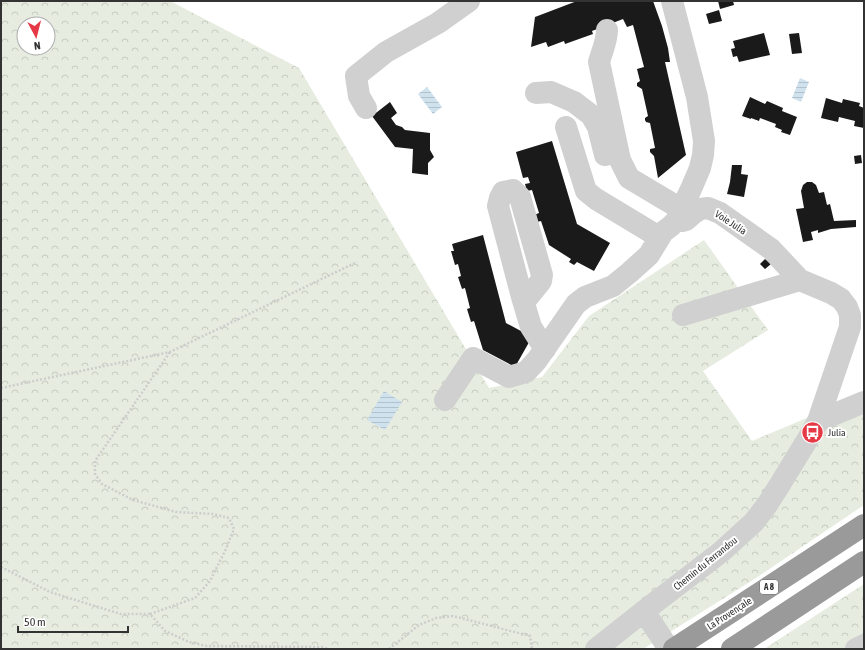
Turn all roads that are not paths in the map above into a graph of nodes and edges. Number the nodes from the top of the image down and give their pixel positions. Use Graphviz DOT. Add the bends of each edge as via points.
graph roads {
  1 [pos="469,1"];
  2 [pos="672,1"];
  3 [pos="606,30"];
  4 [pos="536,93"];
  5 [pos="366,108"];
  6 [pos="566,127"];
  7 [pos="629,178"];
  8 [pos="680,214"];
  9 [pos="659,238"];
  10 [pos="800,280"];
  11 [pos="524,302"];
  12 [pos="683,315"];
  13 [pos="545,349"];
  14 [pos="445,400"];
  15 [pos="864,402"];
  16 [pos="818,421"];
  17 [pos="864,525"];
  18 [pos="864,562"];
  19 [pos="647,616"];
  20 [pos="864,645"];
  21 [pos="596,649"];
  22 [pos="669,649"];
  23 [pos="674,649"];
  24 [pos="732,649"];
  25 [pos="856,649"];
  1 -- 5 [label="street" via="438,23 386,52 356,76 359,96"];
  2 -- 8 [label="street" via="697,97 704,141 700,168"];
  3 -- 7 [label="street" via="607,38 599,62 620,160"];
  4 -- 7 [label="street" via="551,92 574,102 591,115 598,127 605,154 613,170"];
  6 -- 9 [label="street" via="586,191"];
  7 -- 8 [label="street"];
  8 -- 9 [label="street"];
  8 -- 10 [label="street, Voie Julia" via="682,221 708,208 720,213 771,250"];
  9 -- 13 [label="street" via="649,255 613,286 585,297 576,304"];
  10 -- 12 [label="street"];
  10 -- 16 [label="street, Voie Julia" via="841,299 850,315 850,327"];
  11 -- 13 [label="street" via="531,327"];
  13 -- 14 [label="street" via="526,372 509,376 474,358"];
  15 -- 16 [label="street"];
  16 -- 19 [label="street, Chemin du Ferrandou" via="754,522"];
  17 -- 23 [label="highway, La Provençale / A 8"];
  18 -- 24 [label="highway"];
  19 -- 21 [label="street, Chemin du Ferrandou"];
  19 -- 22 [label="street"];
  20 -- 25 [label="street"];
}
